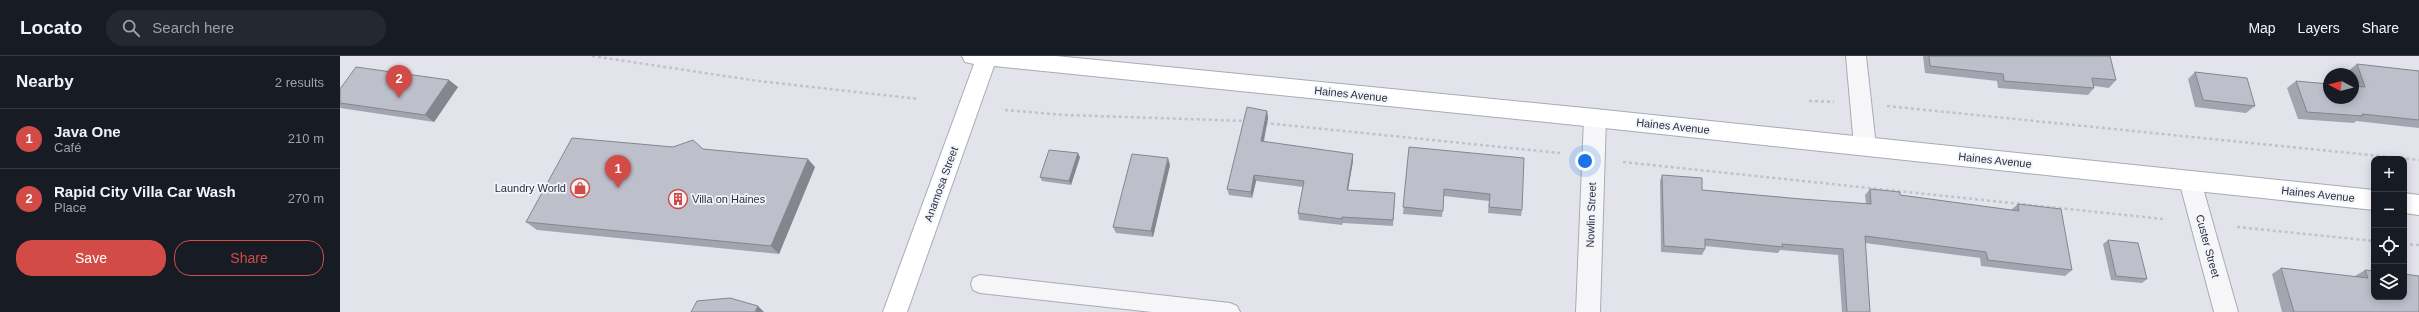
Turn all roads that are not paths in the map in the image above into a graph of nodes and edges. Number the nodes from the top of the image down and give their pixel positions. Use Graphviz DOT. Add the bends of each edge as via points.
graph roads {
  1 [pos="982,56"];
  2 [pos="1856,56"];
  3 [pos="1595,118"];
  4 [pos="1865,146"];
  5 [pos="2190,181"];
  6 [pos="2371,200"];
  7 [pos="2407,203"];
  8 [pos="2419,205"];
  9 [pos="980,284"];
  10 [pos="895,312"];
  11 [pos="1230,312"];
  12 [pos="1588,312"];
  13 [pos="2226,312"];
  1 -- 3 [label="main road, Haines Avenue"];
  1 -- 10 [label="main road, Anamosa Street"];
  2 -- 4 [label="street"];
  3 -- 4 [label="main road, Haines Avenue"];
  3 -- 12 [label="street, Nowlin Street"];
  4 -- 5 [label="main road, Haines Avenue"];
  5 -- 6 [label="main road, Haines Avenue"];
  5 -- 13 [label="street, Custer Street"];
  7 -- 8 [label="main road"];
  9 -- 11 [label="lane"];
}
